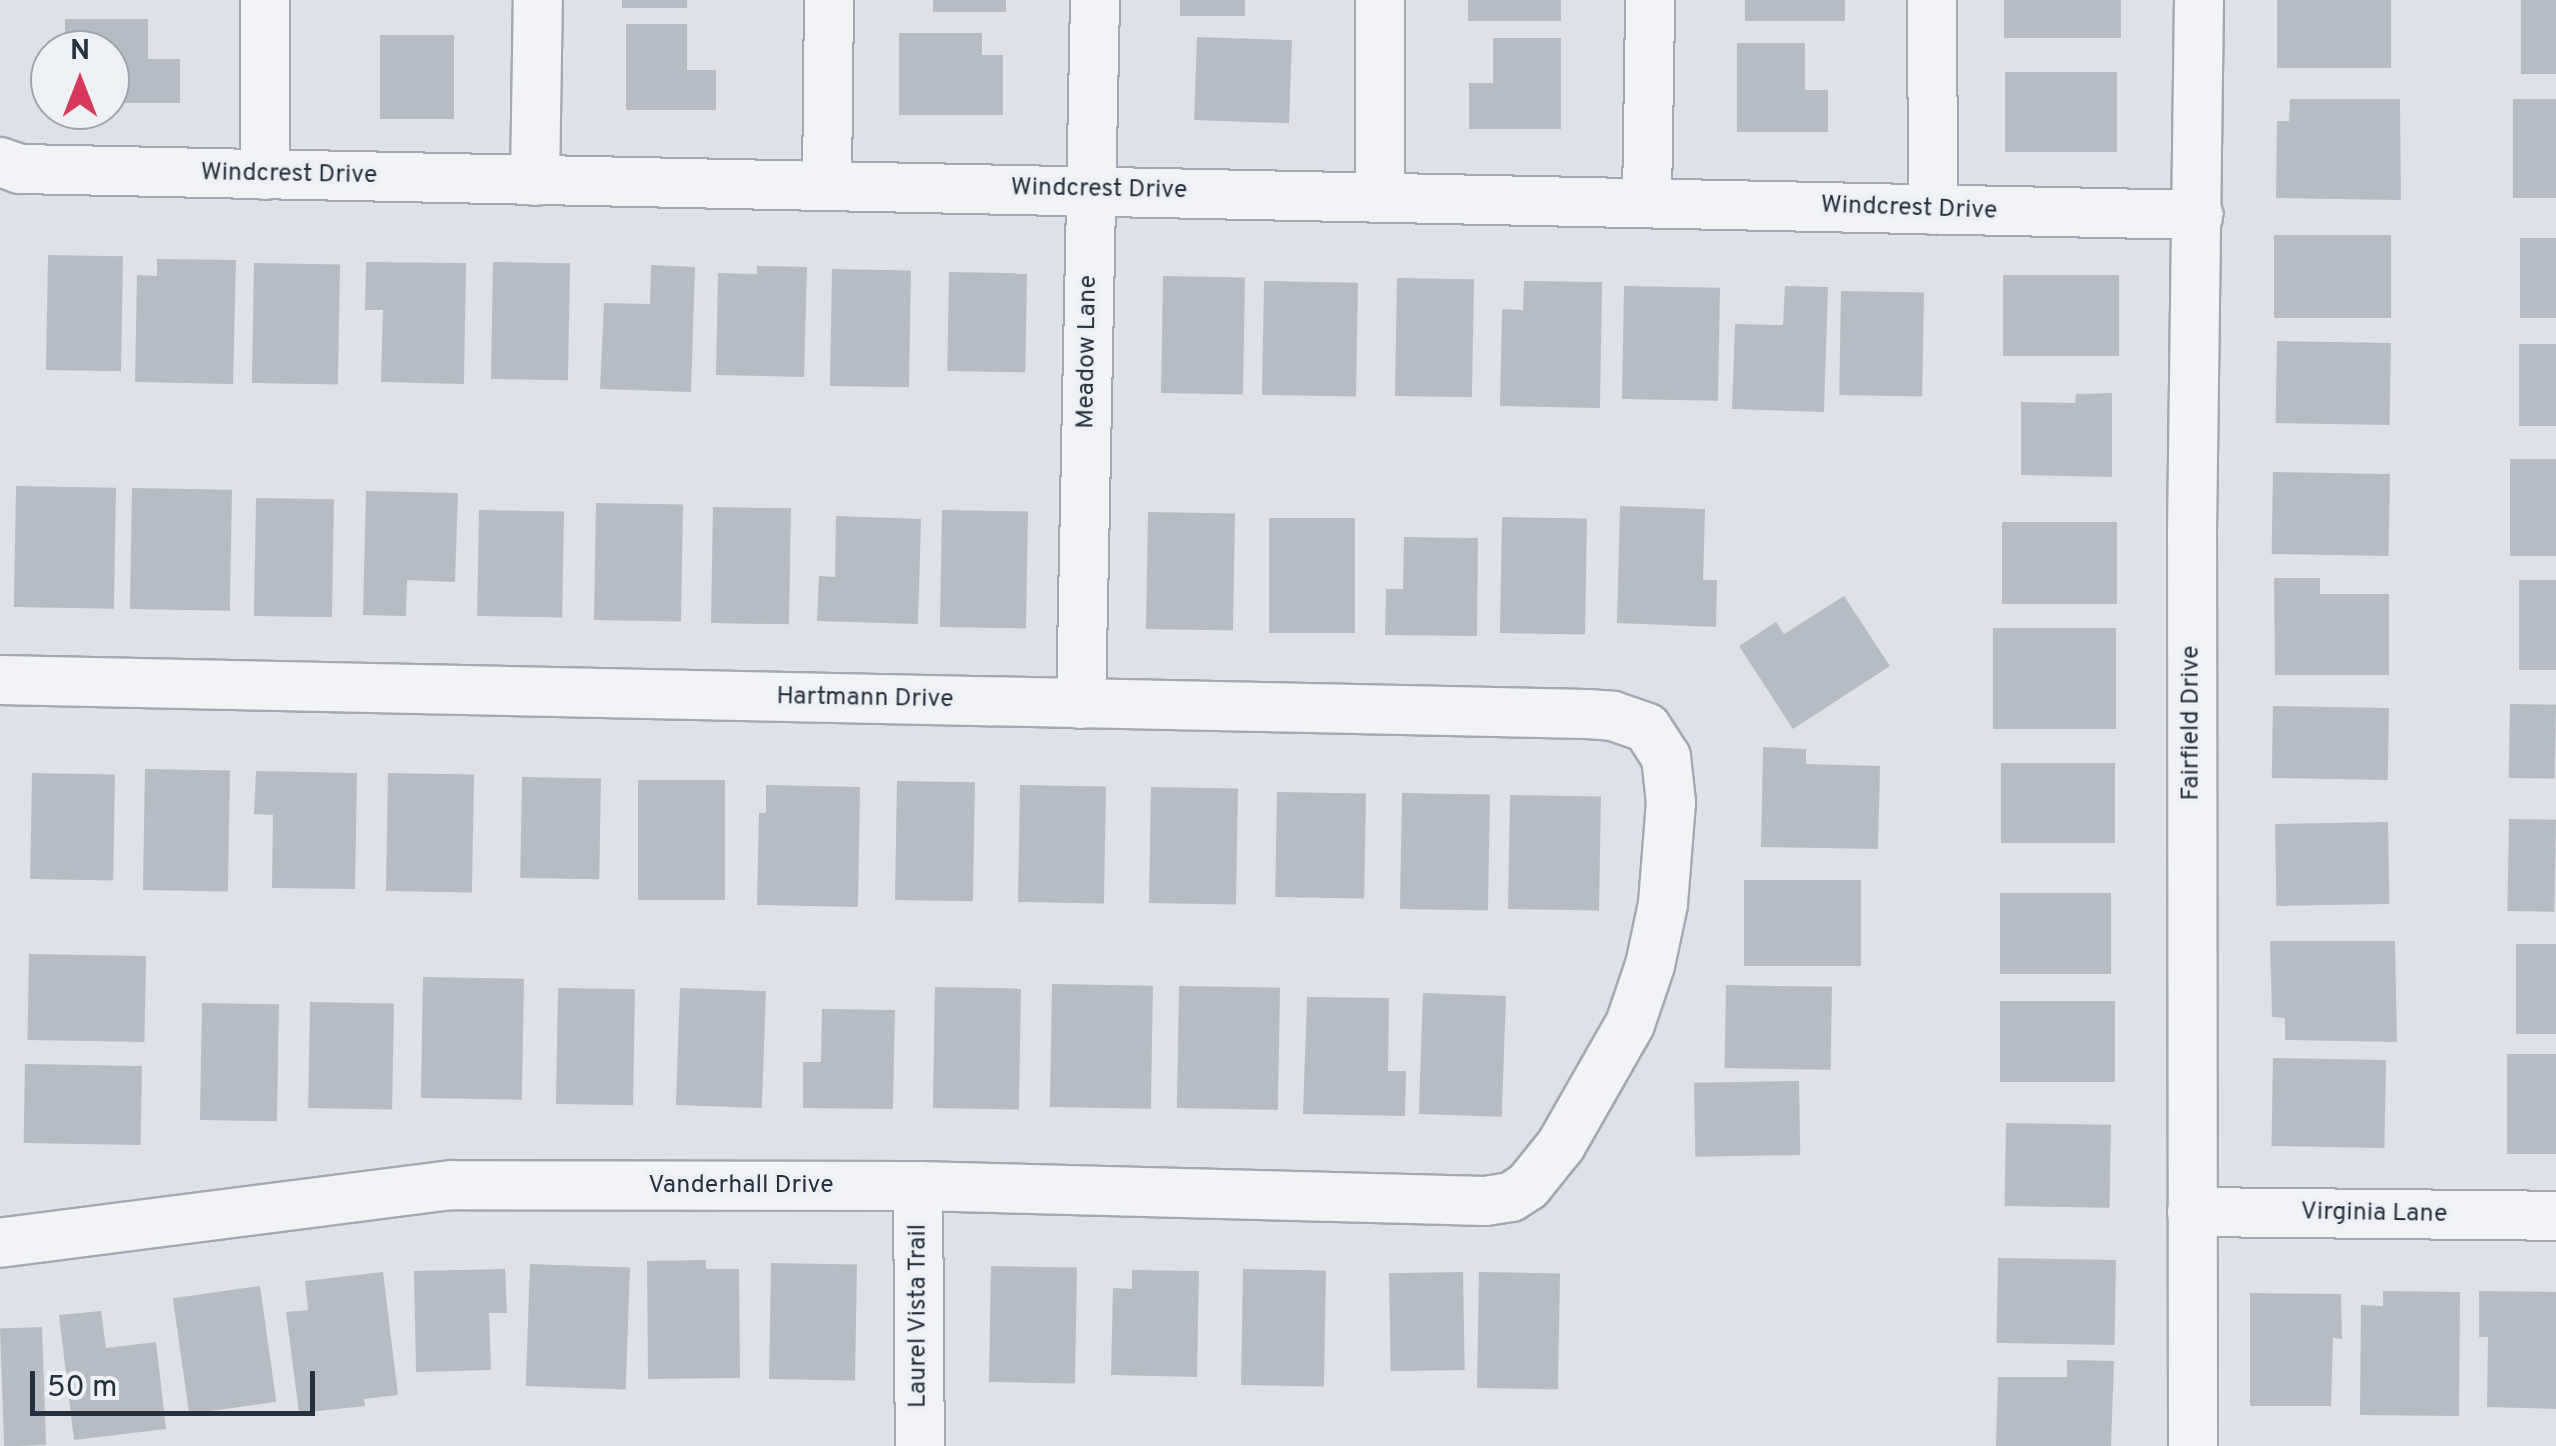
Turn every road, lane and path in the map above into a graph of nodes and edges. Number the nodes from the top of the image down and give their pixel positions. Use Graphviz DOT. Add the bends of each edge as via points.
graph roads {
  1 [pos="265,0"];
  2 [pos="538,0"];
  3 [pos="829,0"];
  4 [pos="1095,0"];
  5 [pos="1380,0"];
  6 [pos="1650,0"];
  7 [pos="1932,0"];
  8 [pos="2199,0"];
  9 [pos="0,162"];
  10 [pos="264,175"];
  11 [pos="535,180"];
  12 [pos="828,186"];
  13 [pos="1091,190"];
  14 [pos="1380,196"];
  15 [pos="1647,201"];
  16 [pos="1933,210"];
  17 [pos="2199,216"];
  18 [pos="0,680"];
  19 [pos="1081,704"];
  20 [pos="918,1186"];
  21 [pos="1485,1201"];
  22 [pos="2192,1212"];
  23 [pos="2556,1216"];
  24 [pos="0,1243"];
  25 [pos="920,1446"];
  26 [pos="2193,1446"];
  1 -- 10 [label="street"];
  2 -- 11 [label="street"];
  3 -- 12 [label="street"];
  4 -- 13 [label="street, Meadow Lane"];
  5 -- 14 [label="street"];
  6 -- 15 [label="street"];
  7 -- 16 [label="street"];
  8 -- 17 [label="street, Fairfield Drive"];
  9 -- 10 [label="street, Windcrest Drive" via="20,169"];
  10 -- 11 [label="street, Windcrest Drive"];
  11 -- 12 [label="street, Windcrest Drive"];
  12 -- 13 [label="street, Windcrest Drive"];
  13 -- 14 [label="street, Windcrest Drive"];
  13 -- 19 [label="street, Meadow Lane"];
  14 -- 15 [label="street, Windcrest Drive"];
  15 -- 16 [label="street, Windcrest Drive"];
  16 -- 17 [label="street, Windcrest Drive"];
  17 -- 22 [label="street, Fairfield Drive"];
  18 -- 19 [label="street, Hartmann Drive"];
  19 -- 21 [label="street, Hartmann Drive" via="1613,716 1646,728 1663,749 1670,802 1662,904 1630,1024 1571,1129 1528,1186"];
  20 -- 21 [label="street, Vanderhall Drive"];
  20 -- 24 [label="street, Vanderhall Drive" via="450,1185"];
  20 -- 25 [label="street, Laurel Vista Trail"];
  22 -- 23 [label="street, Virginia Lane"];
  22 -- 26 [label="street, Fairfield Drive"];
}
